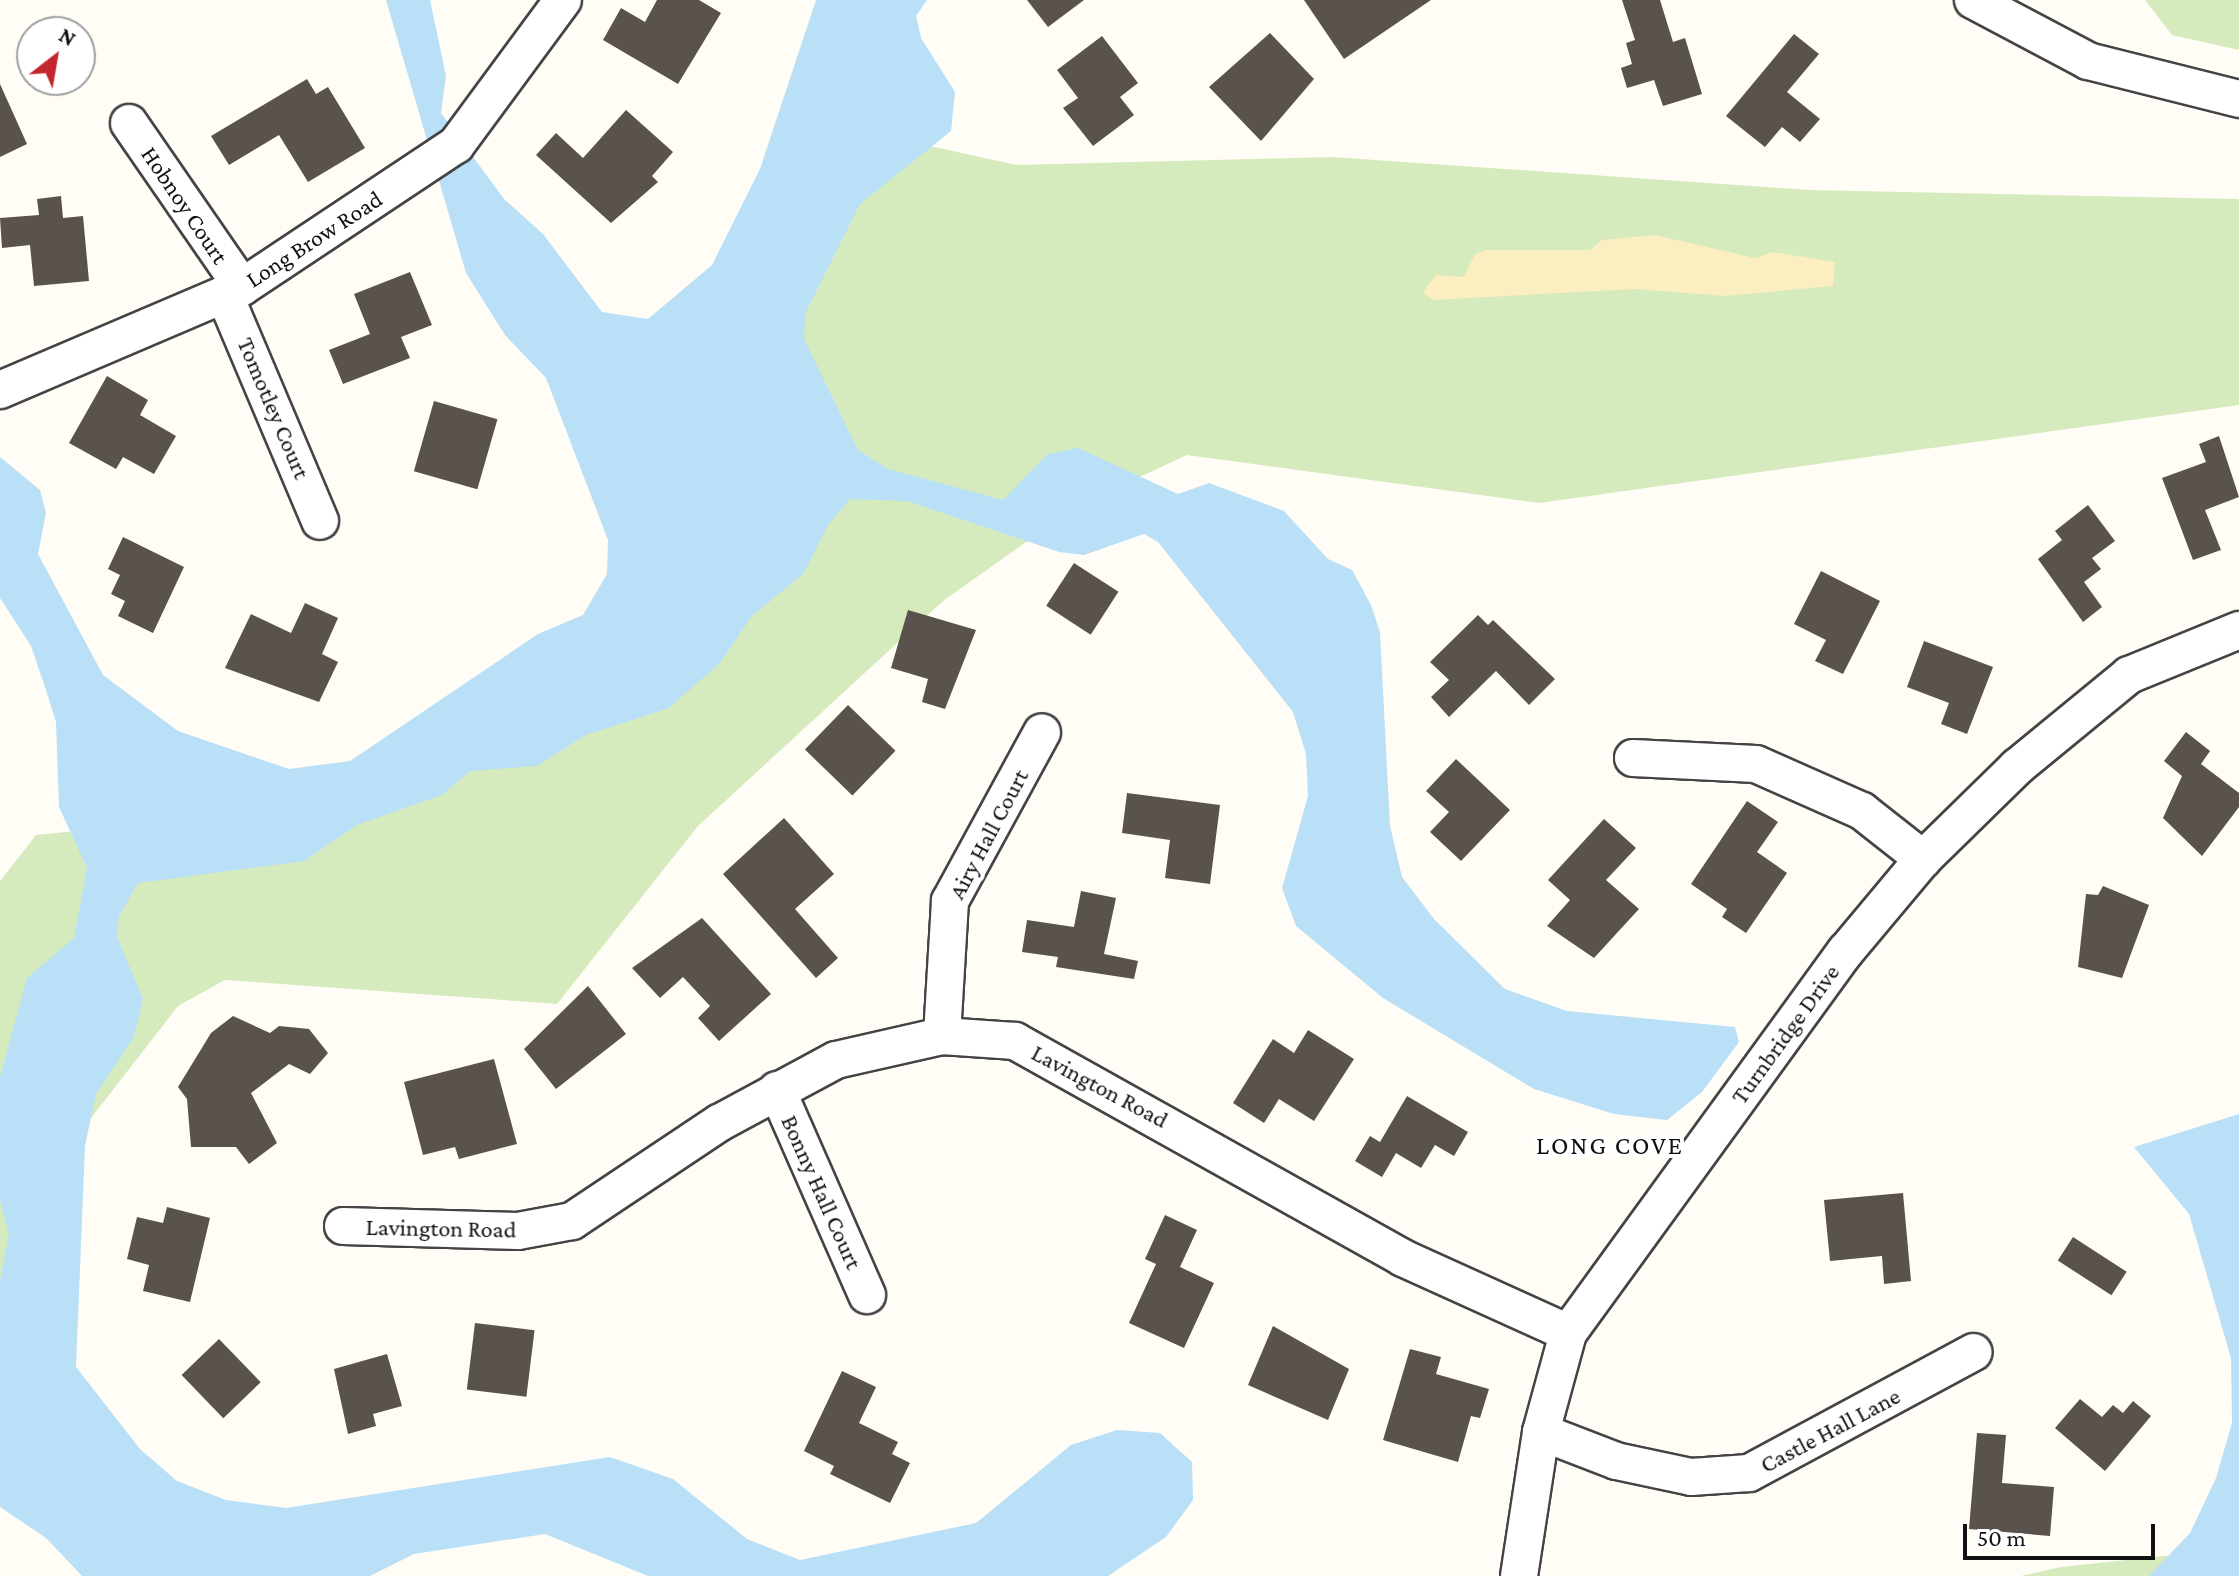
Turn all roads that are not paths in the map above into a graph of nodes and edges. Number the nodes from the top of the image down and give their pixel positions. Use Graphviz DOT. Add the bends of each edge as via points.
graph roads {
  1 [pos="563,0"];
  2 [pos="1973,0"];
  3 [pos="2239,99"];
  4 [pos="129,123"];
  5 [pos="234,291"];
  6 [pos="0,390"];
  7 [pos="320,521"];
  8 [pos="2239,630"];
  9 [pos="1042,732"];
  10 [pos="1633,758"];
  11 [pos="1923,859"];
  12 [pos="942,1036"];
  13 [pos="777,1090"];
  14 [pos="343,1226"];
  15 [pos="867,1295"];
  16 [pos="1568,1333"];
  17 [pos="1974,1352"];
  18 [pos="1541,1432"];
  19 [pos="1519,1576"];
  1 -- 5 [label="street, Long Brow Road" via="456,145"];
  2 -- 3 [label="street" via="2088,61"];
  4 -- 5 [label="street, Hobnoy Court"];
  5 -- 6 [label="street, Long Brow Road"];
  5 -- 7 [label="street, Tomotley Court"];
  8 -- 11 [label="street, Turnbridge Drive" via="2129,675 2017,767"];
  9 -- 12 [label="street, Airy Hall Court" via="950,901"];
  10 -- 11 [label="street" via="1756,764 1862,811"];
  11 -- 16 [label="street, Turnbridge Drive" via="1846,951"];
  12 -- 13 [label="street, Lavington Road" via="836,1060"];
  12 -- 16 [label="street, Lavington Road" via="1015,1041 1077,1070 1375,1244"];
  13 -- 14 [label="street, Lavington Road" via="572,1221 518,1231"];
  13 -- 15 [label="street, Bonny Hall Court"];
  16 -- 18 [label="street, Turnbridge Drive"];
  17 -- 18 [label="street, Castle Hall Lane" via="1749,1473 1691,1477 1616,1461"];
  18 -- 19 [label="street, Turnbridge Drive"];
}
